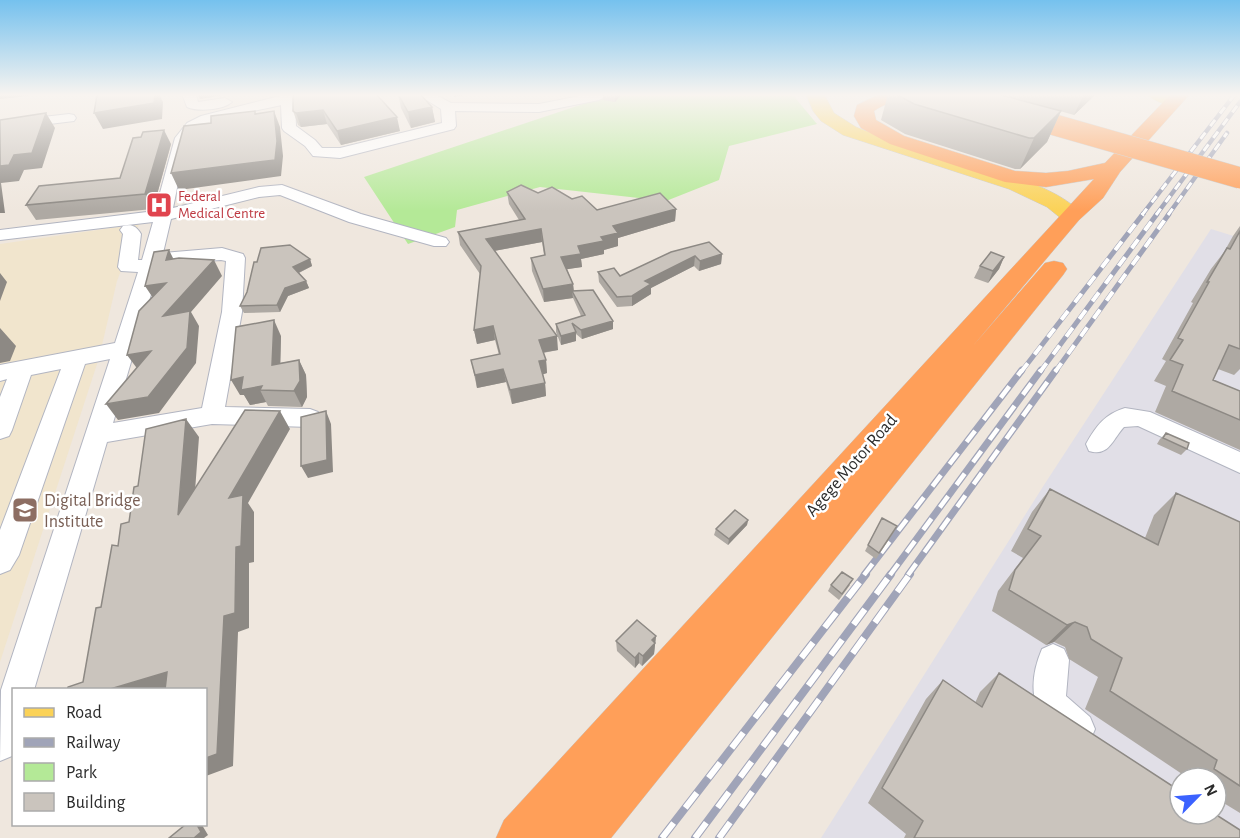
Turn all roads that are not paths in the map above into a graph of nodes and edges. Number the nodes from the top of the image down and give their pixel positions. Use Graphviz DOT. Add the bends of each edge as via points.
graph roads {
  1 [pos="186,133"];
  2 [pos="296,133"];
  3 [pos="420,133"];
  4 [pos="855,133"];
  5 [pos="884,133"];
  6 [pos="1094,133"];
  7 [pos="1108,133"];
  8 [pos="1144,133"];
  9 [pos="1148,133"];
  10 [pos="1112,168"];
  11 [pos="1240,168"];
  12 [pos="1240,178"];
  13 [pos="164,215"];
  14 [pos="1071,215"];
  15 [pos="129,230"];
  16 [pos="0,236"];
  17 [pos="440,242"];
  18 [pos="151,262"];
  19 [pos="976,343"];
  20 [pos="123,349"];
  21 [pos="76,358"];
  22 [pos="11,371"];
  23 [pos="212,415"];
  24 [pos="310,418"];
  25 [pos="0,430"];
  26 [pos="97,435"];
  27 [pos="1098,444"];
  28 [pos="1240,463"];
  29 [pos="0,561"];
  30 [pos="1053,660"];
  31 [pos="18,688"];
  32 [pos="12,707"];
  33 [pos="0,744"];
  34 [pos="1104,746"];
  35 [pos="522,838"];
  36 [pos="578,838"];
  1 -- 13 [label="lane"];
  2 -- 3 [label="lane" via="318,153 340,153"];
  4 -- 14 [label="main road" via="1017,184"];
  5 -- 10 [label="highway" via="897,141 1013,177 1068,178"];
  6 -- 12 [label="highway, bridge"];
  7 -- 11 [label="highway, bridge"];
  8 -- 10 [label="highway, Agege Motor Road"];
  9 -- 19 [label="highway, Agege Motor Road"];
  10 -- 14 [label="highway, Agege Motor Road" via="1095,193"];
  13 -- 16 [label="lane"];
  13 -- 17 [label="lane" via="282,190 355,218"];
  13 -- 18 [label="lane"];
  14 -- 19 [label="highway, Agege Motor Road"];
  15 -- 18 [label="lane" via="132,234 128,267"];
  18 -- 20 [label="lane"];
  18 -- 23 [label="lane" via="222,254 236,258 232,312"];
  19 -- 35 [label="highway, Agege Motor Road"];
  19 -- 36 [label="highway, Agege Motor Road"];
  20 -- 21 [label="lane"];
  20 -- 26 [label="lane"];
  21 -- 22 [label="lane"];
  21 -- 29 [label="lane"];
  22 -- 25 [label="lane"];
  23 -- 24 [label="lane"];
  23 -- 26 [label="lane"];
  26 -- 31 [label="lane"];
  27 -- 28 [label="lane" via="1115,419 1125,415 1142,418"];
  30 -- 34 [label="lane" via="1047,696 1056,712"];
  32 -- 33 [label="lane"];
}
